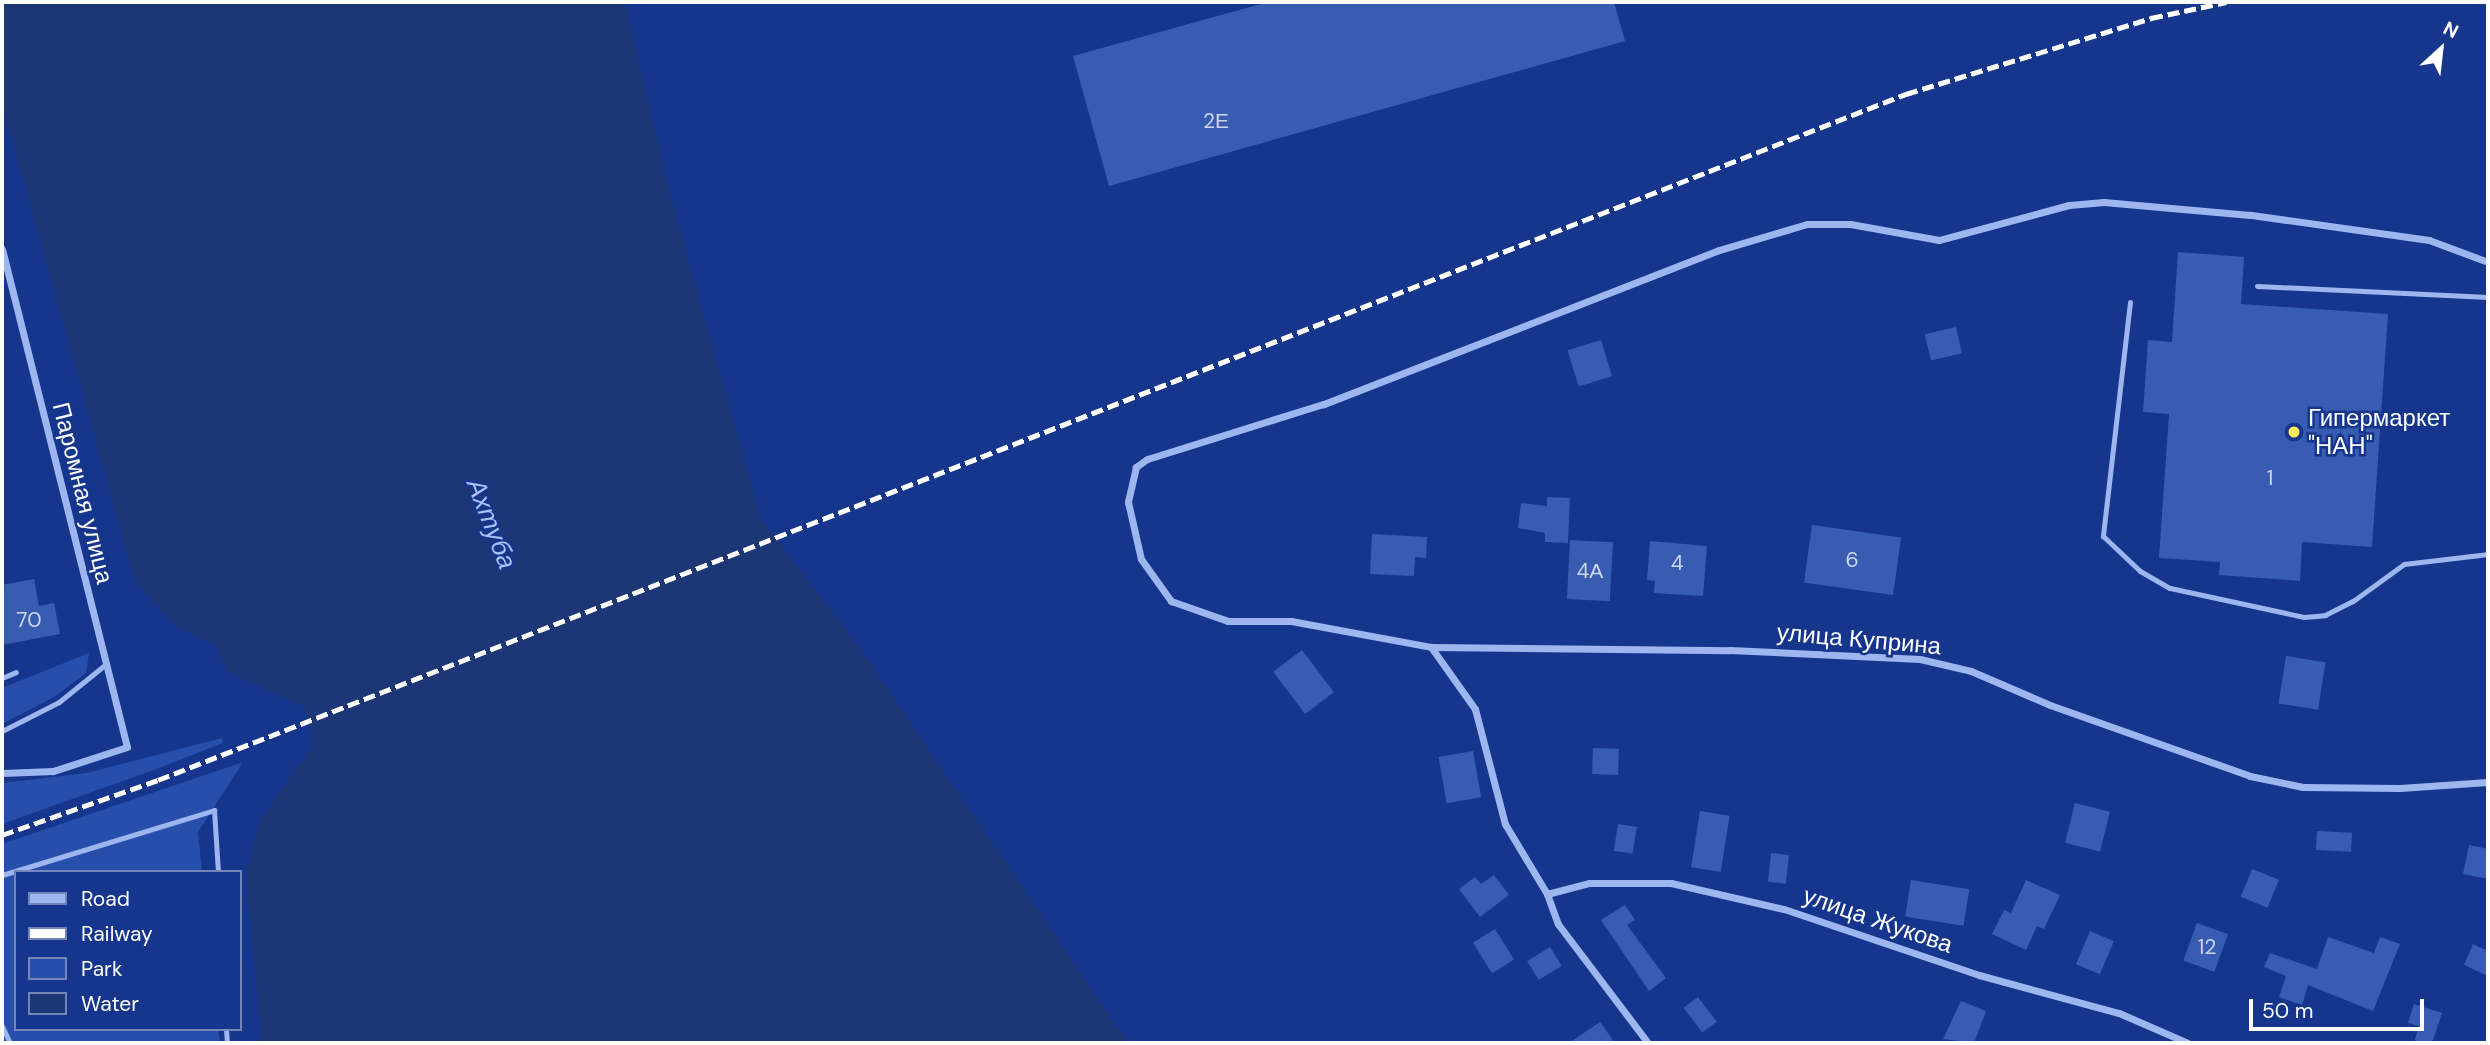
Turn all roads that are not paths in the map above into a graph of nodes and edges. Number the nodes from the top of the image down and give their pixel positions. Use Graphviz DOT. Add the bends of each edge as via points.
graph roads {
  1 [pos="2,248"];
  2 [pos="2488,262"];
  3 [pos="2258,286"];
  4 [pos="2488,296"];
  5 [pos="2130,302"];
  6 [pos="2488,554"];
  7 [pos="1431,647"];
  8 [pos="106,664"];
  9 [pos="16,673"];
  10 [pos="2,678"];
  11 [pos="2,731"];
  12 [pos="2,773"];
  13 [pos="2488,782"];
  14 [pos="18,870"];
  15 [pos="218,870"];
  16 [pos="1547,894"];
  17 [pos="2,1026"];
  18 [pos="10,1043"];
  19 [pos="1648,1043"];
  20 [pos="2188,1043"];
  1 -- 8 [label="street, Паромная улица"];
  2 -- 7 [label="street, улица Куприна" via="2429,240 2104,202 2069,205 1939,240 1850,224 1807,224 1773,231 1431,365 1310,409 1147,458 1136,467 1128,502 1132,526 1141,559 1171,601 1228,621 1291,621"];
  3 -- 4 [label="lane"];
  5 -- 6 [label="lane" via="2103,536 2140,571 2181,591 2304,617 2325,615 2353,601 2404,564"];
  7 -- 13 [label="street, улица Куприна" via="1730,650 1920,659 1971,671 2050,705 2250,776 2303,787 2400,788"];
  7 -- 16 [label="street" via="1475,709 1505,824"];
  8 -- 11 [label="lane" via="59,702"];
  8 -- 12 [label="street, Паромная улица" via="127,747 53,771"];
  9 -- 10 [label="lane"];
  14 -- 15 [label="lane" via="214,810"];
  16 -- 19 [label="street" via="1575,951"];
  16 -- 20 [label="street, улица Жукова" via="1589,883 1646,882 1784,909 1979,975 2119,1013"];
  17 -- 18 [label="lane"];
}
